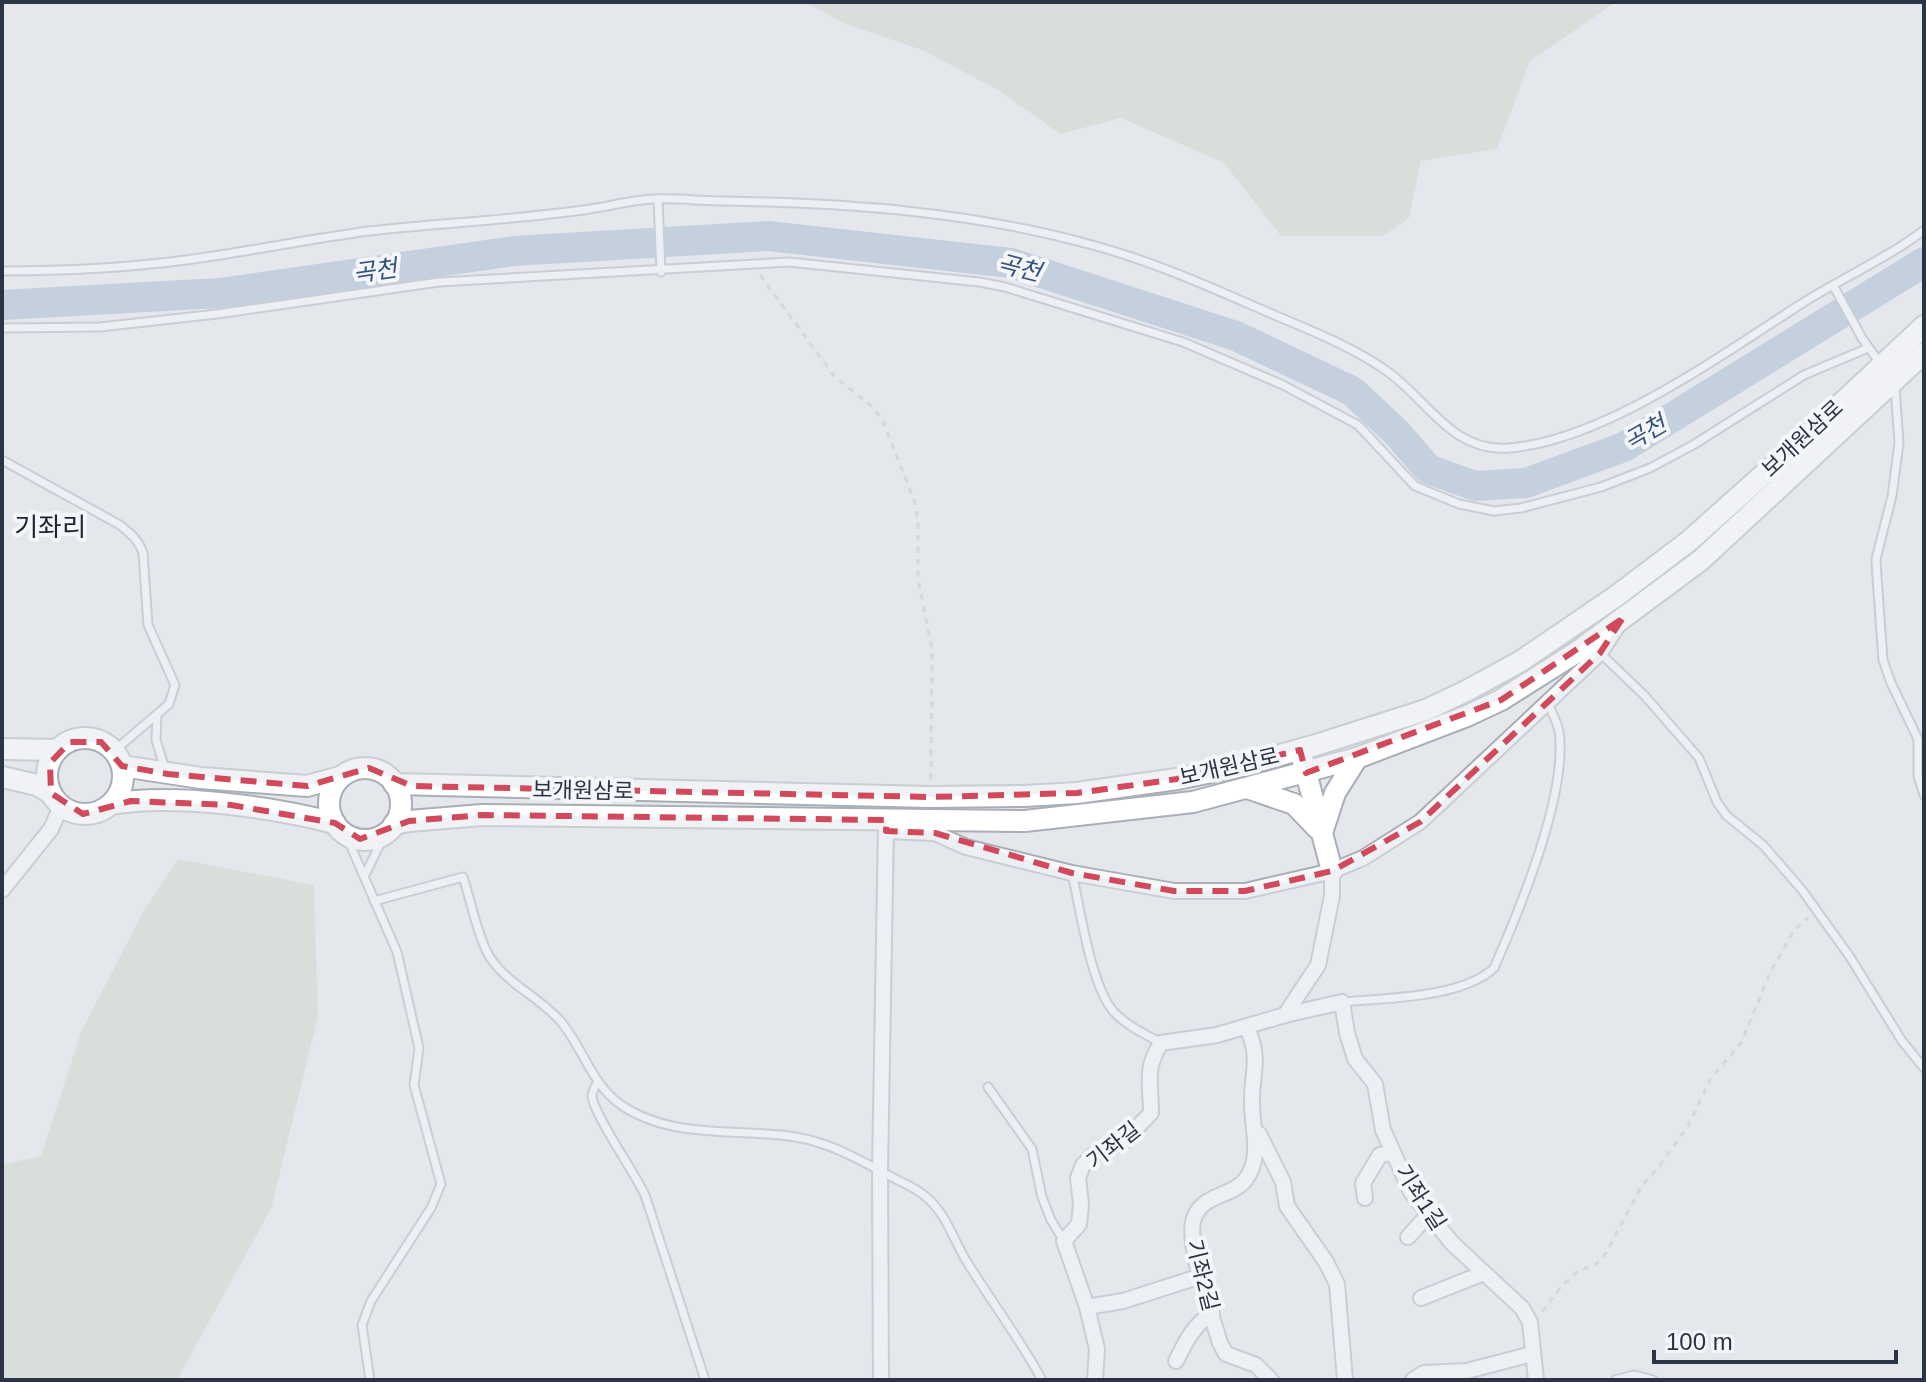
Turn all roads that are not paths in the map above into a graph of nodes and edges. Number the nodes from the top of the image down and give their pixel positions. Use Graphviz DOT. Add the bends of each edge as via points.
graph roads {
  1 [pos="658,199"];
  2 [pos="1924,230"];
  3 [pos="2,271"];
  4 [pos="661,272"];
  5 [pos="1833,285"];
  6 [pos="1924,326"];
  7 [pos="2,328"];
  8 [pos="1924,353"];
  9 [pos="1874,356"];
  10 [pos="1894,381"];
  11 [pos="2,460"];
  12 [pos="1622,619"];
  13 [pos="1600,653"];
  14 [pos="1547,702"];
  15 [pos="157,714"];
  16 [pos="2,749"];
  17 [pos="57,750"];
  18 [pos="1300,750"];
  19 [pos="1357,758"];
  20 [pos="118,759"];
  21 [pos="1306,773"];
  22 [pos="168,774"];
  23 [pos="2,777"];
  24 [pos="340,777"];
  25 [pos="394,784"];
  26 [pos="1247,788"];
  27 [pos="1924,795"];
  28 [pos="56,799"];
  29 [pos="111,804"];
  30 [pos="886,826"];
  31 [pos="340,828"];
  32 [pos="389,829"];
  33 [pos="1322,834"];
  34 [pos="1332,871"];
  35 [pos="1072,873"];
  36 [pos="365,875"];
  37 [pos="2,890"];
  38 [pos="374,901"];
  39 [pos="1342,1002"];
  40 [pos="1285,1015"];
  41 [pos="1247,1028"];
  42 [pos="1161,1043"];
  43 [pos="1924,1068"];
  44 [pos="597,1083"];
  45 [pos="988,1087"];
  46 [pos="1255,1126"];
  47 [pos="1392,1153"];
  48 [pos="880,1171"];
  49 [pos="1365,1198"];
  50 [pos="1429,1214"];
  51 [pos="1408,1237"];
  52 [pos="1064,1241"];
  53 [pos="1484,1273"];
  54 [pos="1201,1276"];
  55 [pos="1421,1298"];
  56 [pos="1087,1307"];
  57 [pos="1212,1313"];
  58 [pos="1532,1354"];
  59 [pos="1176,1361"];
  60 [pos="1274,1378"];
  61 [pos="1537,1379"];
  62 [pos="370,1380"];
  63 [pos="705,1380"];
  64 [pos="881,1380"];
  65 [pos="1042,1380"];
  66 [pos="1095,1380"];
  67 [pos="1345,1380"];
  68 [pos="1413,1380"];
  69 [pos="1615,1380"];
  70 [pos="1653,1380"];
  1 -- 3 [label="lane" via="365,232 186,260"];
  1 -- 4 [label="lane"];
  1 -- 5 [label="lane" via="793,201 923,213 1088,243 1157,264 1329,338 1398,379 1463,440 1503,449 1562,437 1637,404"];
  2 -- 5 [label="lane"];
  4 -- 7 [label="lane" via="439,282 100,327"];
  4 -- 9 [label="lane" via="789,262 1005,287 1183,342 1283,385 1358,425 1415,486 1494,511 1601,487 1650,468 1804,375"];
  5 -- 9 [label="lane"];
  6 -- 9 [label="main road, 보개원삼로"];
  8 -- 10 [label="main road, 보개원삼로"];
  9 -- 18 [label="main road, 보개원삼로" via="1802,440 1689,541 1615,597 1521,661 1426,710"];
  10 -- 12 [label="main road, 보개원삼로" via="1701,560"];
  10 -- 27 [label="lane" via="1899,443 1876,559 1883,660 1918,739"];
  11 -- 15 [label="lane" via="120,525 139,543 148,625 175,685 169,704"];
  12 -- 13 [label="street, 보개원삼로"];
  12 -- 19 [label="main road, 보개원삼로" via="1501,700"];
  13 -- 14 [label="street, 보개원삼로"];
  13 -- 43 [label="lane" via="1699,758 1726,815 1763,845 1817,910"];
  14 -- 34 [label="street, 보개원삼로" via="1420,822"];
  14 -- 39 [label="lane" via="1559,727 1560,752 1550,813 1494,968 1483,978 1442,992"];
  15 -- 20 [label="lane"];
  15 -- 22 [label="lane" via="156,740"];
  16 -- 17 [label="main road, 보개원삼로"];
  17 -- 20 [label="main road, 보개원삼로" via="84,738 101,742"];
  17 -- 28 [label="main road" via="48,771"];
  18 -- 21 [label="main road"];
  18 -- 25 [label="main road, 보개원삼로" via="1177,779 1077,793 930,797"];
  19 -- 21 [label="main road, 보개원삼로"];
  19 -- 33 [label="main road" via="1335,793"];
  20 -- 22 [label="main road, 보개원삼로"];
  20 -- 29 [label="main road" via="123,782"];
  21 -- 26 [label="main road, 보개원삼로"];
  21 -- 33 [label="main road"];
  22 -- 24 [label="main road, 보개원삼로" via="307,786"];
  23 -- 28 [label="main road, 보개원삼로" via="37,785"];
  24 -- 25 [label="main road, 보개원삼로" via="369,768"];
  24 -- 31 [label="main road" via="330,798 330,813"];
  25 -- 32 [label="main road" via="400,806"];
  26 -- 30 [label="main road, 보개원삼로" via="1193,802 1065,818"];
  26 -- 33 [label="main road" via="1294,804"];
  28 -- 29 [label="main road, 보개원삼로" via="83,814"];
  28 -- 37 [label="street" via="51,829"];
  29 -- 31 [label="main road, 보개원삼로" via="153,800 231,805 308,816"];
  30 -- 32 [label="main road, 보개원삼로" via="482,815 409,821"];
  30 -- 35 [label="street, 보개원삼로" via="935,833 966,847"];
  30 -- 48 [label="street"];
  31 -- 32 [label="main road, 보개원삼로" via="360,839"];
  31 -- 36 [label="lane"];
  32 -- 36 [label="lane"];
  33 -- 34 [label="main road"];
  34 -- 35 [label="street, 보개원삼로" via="1245,891 1211,893"];
  34 -- 40 [label="street" via="1318,965"];
  35 -- 42 [label="lane" via="1100,990 1126,1023"];
  36 -- 38 [label="lane"];
  38 -- 44 [label="lane" via="463,877 487,953 561,1022"];
  38 -- 62 [label="lane" via="397,952 408,997 419,1048 414,1085 441,1184 362,1325"];
  39 -- 40 [label="street"];
  39 -- 47 [label="street, 기좌1길" via="1355,1059 1375,1084"];
  40 -- 41 [label="street"];
  41 -- 42 [label="street"];
  41 -- 46 [label="street, 기좌2길" via="1254,1043"];
  42 -- 52 [label="street, 기좌길" via="1148,1080 1151,1113 1125,1140 1083,1165 1078,1178 1079,1224"];
  44 -- 48 [label="lane" via="639,1116 719,1132 784,1135 846,1151"];
  44 -- 63 [label="lane" via="592,1095 595,1109 645,1195"];
  45 -- 52 [label="lane" via="1032,1149 1042,1197"];
  46 -- 54 [label="street, 기좌2길" via="1247,1177 1194,1215 1191,1231"];
  46 -- 67 [label="street" via="1283,1182 1287,1206 1337,1284"];
  47 -- 49 [label="street" via="1380,1155 1363,1183"];
  47 -- 50 [label="street, 기좌1길"];
  48 -- 64 [label="street"];
  48 -- 65 [label="lane" via="924,1195 942,1212"];
  50 -- 51 [label="street"];
  50 -- 53 [label="street, 기좌1길"];
  52 -- 56 [label="street"];
  53 -- 55 [label="street"];
  53 -- 58 [label="street, 기좌1길" via="1522,1308 1530,1322"];
  54 -- 56 [label="street"];
  54 -- 57 [label="street, 기좌2길"];
  56 -- 66 [label="street" via="1097,1349"];
  57 -- 59 [label="street" via="1188,1336"];
  57 -- 60 [label="street, 기좌2길" via="1226,1354"];
  58 -- 61 [label="street"];
  58 -- 68 [label="street" via="1467,1371 1424,1373"];
  69 -- 70 [label="lane" via="1634,1375"];
}
